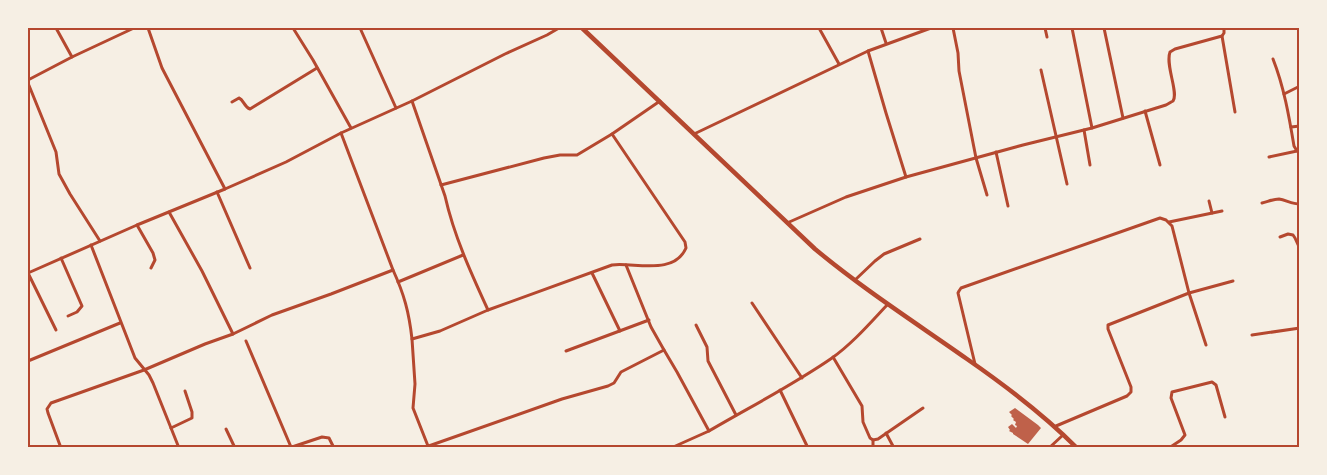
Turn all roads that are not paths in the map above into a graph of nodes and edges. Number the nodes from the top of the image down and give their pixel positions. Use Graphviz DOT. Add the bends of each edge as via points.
graph roads {
  1 [pos="56,28"];
  2 [pos="134,28"];
  3 [pos="148,28"];
  4 [pos="293,28"];
  5 [pos="360,28"];
  6 [pos="560,28"];
  7 [pos="582,28"];
  8 [pos="819,28"];
  9 [pos="881,28"];
  10 [pos="931,28"];
  11 [pos="953,28"];
  12 [pos="1045,28"];
  13 [pos="1072,28"];
  14 [pos="1104,28"];
  15 [pos="1224,28"];
  16 [pos="1222,36"];
  17 [pos="1047,37"];
  18 [pos="886,44"];
  19 [pos="868,51"];
  20 [pos="72,57"];
  21 [pos="1273,59"];
  22 [pos="839,64"];
  23 [pos="317,68"];
  24 [pos="1041,70"];
  25 [pos="28,82"];
  26 [pos="1300,86"];
  27 [pos="1284,94"];
  28 [pos="412,101"];
  29 [pos="660,101"];
  30 [pos="232,102"];
  31 [pos="396,108"];
  32 [pos="1145,111"];
  33 [pos="1235,112"];
  34 [pos="1123,118"];
  35 [pos="1300,126"];
  36 [pos="1291,127"];
  37 [pos="351,128"];
  38 [pos="1092,128"];
  39 [pos="1084,130"];
  40 [pos="340,133"];
  41 [pos="612,134"];
  42 [pos="694,134"];
  43 [pos="1056,137"];
  44 [pos="1298,151"];
  45 [pos="996,152"];
  46 [pos="1269,157"];
  47 [pos="976,158"];
  48 [pos="1090,165"];
  49 [pos="1160,165"];
  50 [pos="906,176"];
  51 [pos="441,184"];
  52 [pos="1067,184"];
  53 [pos="225,189"];
  54 [pos="217,192"];
  55 [pos="987,196"];
  56 [pos="1209,201"];
  57 [pos="1262,203"];
  58 [pos="1300,204"];
  59 [pos="1008,206"];
  60 [pos="1222,211"];
  61 [pos="169,212"];
  62 [pos="1212,213"];
  63 [pos="1169,222"];
  64 [pos="787,223"];
  65 [pos="137,225"];
  66 [pos="1280,237"];
  67 [pos="920,239"];
  68 [pos="100,241"];
  69 [pos="91,245"];
  70 [pos="1300,249"];
  71 [pos="463,255"];
  72 [pos="61,258"];
  73 [pos="625,265"];
  74 [pos="151,268"];
  75 [pos="250,268"];
  76 [pos="393,270"];
  77 [pos="28,273"];
  78 [pos="592,273"];
  79 [pos="855,280"];
  80 [pos="1233,281"];
  81 [pos="398,282"];
  82 [pos="1189,293"];
  83 [pos="752,304"];
  84 [pos="888,304"];
  85 [pos="488,310"];
  86 [pos="68,316"];
  87 [pos="649,320"];
  88 [pos="120,323"];
  89 [pos="696,325"];
  90 [pos="1300,328"];
  91 [pos="56,330"];
  92 [pos="620,331"];
  93 [pos="233,334"];
  94 [pos="1252,335"];
  95 [pos="412,339"];
  96 [pos="246,341"];
  97 [pos="1206,345"];
  98 [pos="664,350"];
  99 [pos="566,351"];
  100 [pos="833,357"];
  101 [pos="28,360"];
  102 [pos="975,365"];
  103 [pos="144,370"];
  104 [pos="802,378"];
  105 [pos="780,390"];
  106 [pos="185,391"];
  107 [pos="923,408"];
  108 [pos="736,415"];
  109 [pos="1225,417"];
  110 [pos="1056,426"];
  111 [pos="171,428"];
  112 [pos="226,429"];
  113 [pos="709,431"];
  114 [pos="886,433"];
  115 [pos="1064,434"];
  116 [pos="873,440"];
  117 [pos="290,447"];
  118 [pos="425,447"];
  119 [pos="61,448"];
  120 [pos="178,448"];
  121 [pos="235,448"];
  122 [pos="334,448"];
  123 [pos="671,448"];
  124 [pos="808,448"];
  125 [pos="873,448"];
  126 [pos="894,448"];
  127 [pos="1049,448"];
  128 [pos="1077,448"];
  129 [pos="1169,448"];
  1 -- 20 [label="street"];
  2 -- 20 [label="street"];
  3 -- 53 [label="street" via="162,68"];
  4 -- 23 [label="street"];
  5 -- 31 [label="street"];
  6 -- 28 [label="street"];
  7 -- 29 [label="main road"];
  8 -- 22 [label="street"];
  9 -- 18 [label="street"];
  10 -- 18 [label="street"];
  11 -- 47 [label="street"];
  12 -- 17 [label="street"];
  13 -- 38 [label="street"];
  14 -- 34 [label="street"];
  15 -- 16 [label="street"];
  16 -- 32 [label="street" via="1171,50 1168,59 1174,100"];
  16 -- 33 [label="street"];
  18 -- 19 [label="street"];
  19 -- 22 [label="street"];
  19 -- 50 [label="street"];
  20 -- 25 [label="street"];
  21 -- 27 [label="street"];
  22 -- 42 [label="street"];
  23 -- 30 [label="street" via="250,109 241,99"];
  23 -- 37 [label="street"];
  24 -- 43 [label="street"];
  25 -- 68 [label="street" via="56,152 59,174"];
  26 -- 27 [label="street"];
  27 -- 36 [label="street"];
  28 -- 31 [label="street"];
  28 -- 51 [label="street"];
  29 -- 41 [label="street"];
  29 -- 42 [label="main road"];
  31 -- 37 [label="street"];
  32 -- 34 [label="street"];
  32 -- 49 [label="street"];
  34 -- 38 [label="street"];
  35 -- 36 [label="street"];
  36 -- 44 [label="street"];
  37 -- 40 [label="street"];
  38 -- 39 [label="street"];
  39 -- 43 [label="street"];
  39 -- 48 [label="street"];
  40 -- 53 [label="street"];
  40 -- 76 [label="street"];
  41 -- 51 [label="street" via="576,155 544,158"];
  41 -- 73 [label="street" via="686,248 679,258 668,263"];
  42 -- 64 [label="main road"];
  43 -- 45 [label="street"];
  43 -- 52 [label="street"];
  44 -- 46 [label="street"];
  45 -- 47 [label="street"];
  45 -- 59 [label="street"];
  47 -- 50 [label="street"];
  47 -- 55 [label="street"];
  50 -- 64 [label="street" via="846,197"];
  51 -- 71 [label="street"];
  53 -- 54 [label="street"];
  54 -- 61 [label="street"];
  54 -- 75 [label="street"];
  56 -- 62 [label="street"];
  57 -- 58 [label="street" via="1280,200"];
  60 -- 62 [label="street"];
  61 -- 65 [label="street"];
  61 -- 93 [label="street"];
  62 -- 63 [label="street"];
  63 -- 82 [label="street"];
  63 -- 102 [label="street" via="1158,219 961,288 958,293"];
  64 -- 79 [label="main road"];
  65 -- 68 [label="street"];
  65 -- 74 [label="street" via="155,260"];
  66 -- 70 [label="street" via="1293,235"];
  67 -- 79 [label="street" via="884,254"];
  68 -- 69 [label="street"];
  69 -- 72 [label="street"];
  69 -- 88 [label="street"];
  71 -- 81 [label="street"];
  71 -- 85 [label="street"];
  72 -- 77 [label="street"];
  72 -- 86 [label="street" via="82,306"];
  73 -- 78 [label="street" via="612,265"];
  73 -- 87 [label="street"];
  76 -- 81 [label="street"];
  76 -- 93 [label="street" via="272,315"];
  77 -- 91 [label="street"];
  78 -- 85 [label="street"];
  78 -- 92 [label="street"];
  79 -- 84 [label="main road"];
  80 -- 82 [label="street"];
  81 -- 95 [label="street" via="407,307"];
  82 -- 97 [label="street"];
  82 -- 110 [label="street" via="1108,325 1131,387 1130,392"];
  83 -- 104 [label="street"];
  84 -- 100 [label="street"];
  84 -- 102 [label="main road"];
  85 -- 95 [label="street"];
  87 -- 92 [label="street"];
  87 -- 98 [label="street"];
  88 -- 101 [label="street"];
  88 -- 103 [label="street" via="135,358"];
  89 -- 108 [label="street" via="707,347 708,361"];
  90 -- 94 [label="street"];
  92 -- 99 [label="street"];
  93 -- 103 [label="street"];
  95 -- 118 [label="street" via="413,408"];
  96 -- 117 [label="street"];
  98 -- 113 [label="street"];
  98 -- 118 [label="street" via="621,372 608,386"];
  100 -- 104 [label="street"];
  100 -- 116 [label="street" via="862,406 862,422"];
  102 -- 110 [label="main road"];
  103 -- 111 [label="street" via="153,383"];
  103 -- 119 [label="street" via="51,403 47,409"];
  104 -- 105 [label="street"];
  105 -- 108 [label="street"];
  105 -- 124 [label="street"];
  106 -- 111 [label="street" via="192,418"];
  107 -- 114 [label="street"];
  108 -- 113 [label="street"];
  109 -- 129 [label="street" via="1216,385 1212,382 1172,392 1170,398 1186,435"];
  110 -- 115 [label="main road"];
  111 -- 120 [label="street"];
  112 -- 121 [label="street"];
  113 -- 123 [label="street"];
  114 -- 116 [label="street"];
  114 -- 126 [label="street"];
  115 -- 127 [label="street"];
  115 -- 128 [label="main road"];
  116 -- 125 [label="street"];
  117 -- 122 [label="street" via="322,437 329,438"];
}
